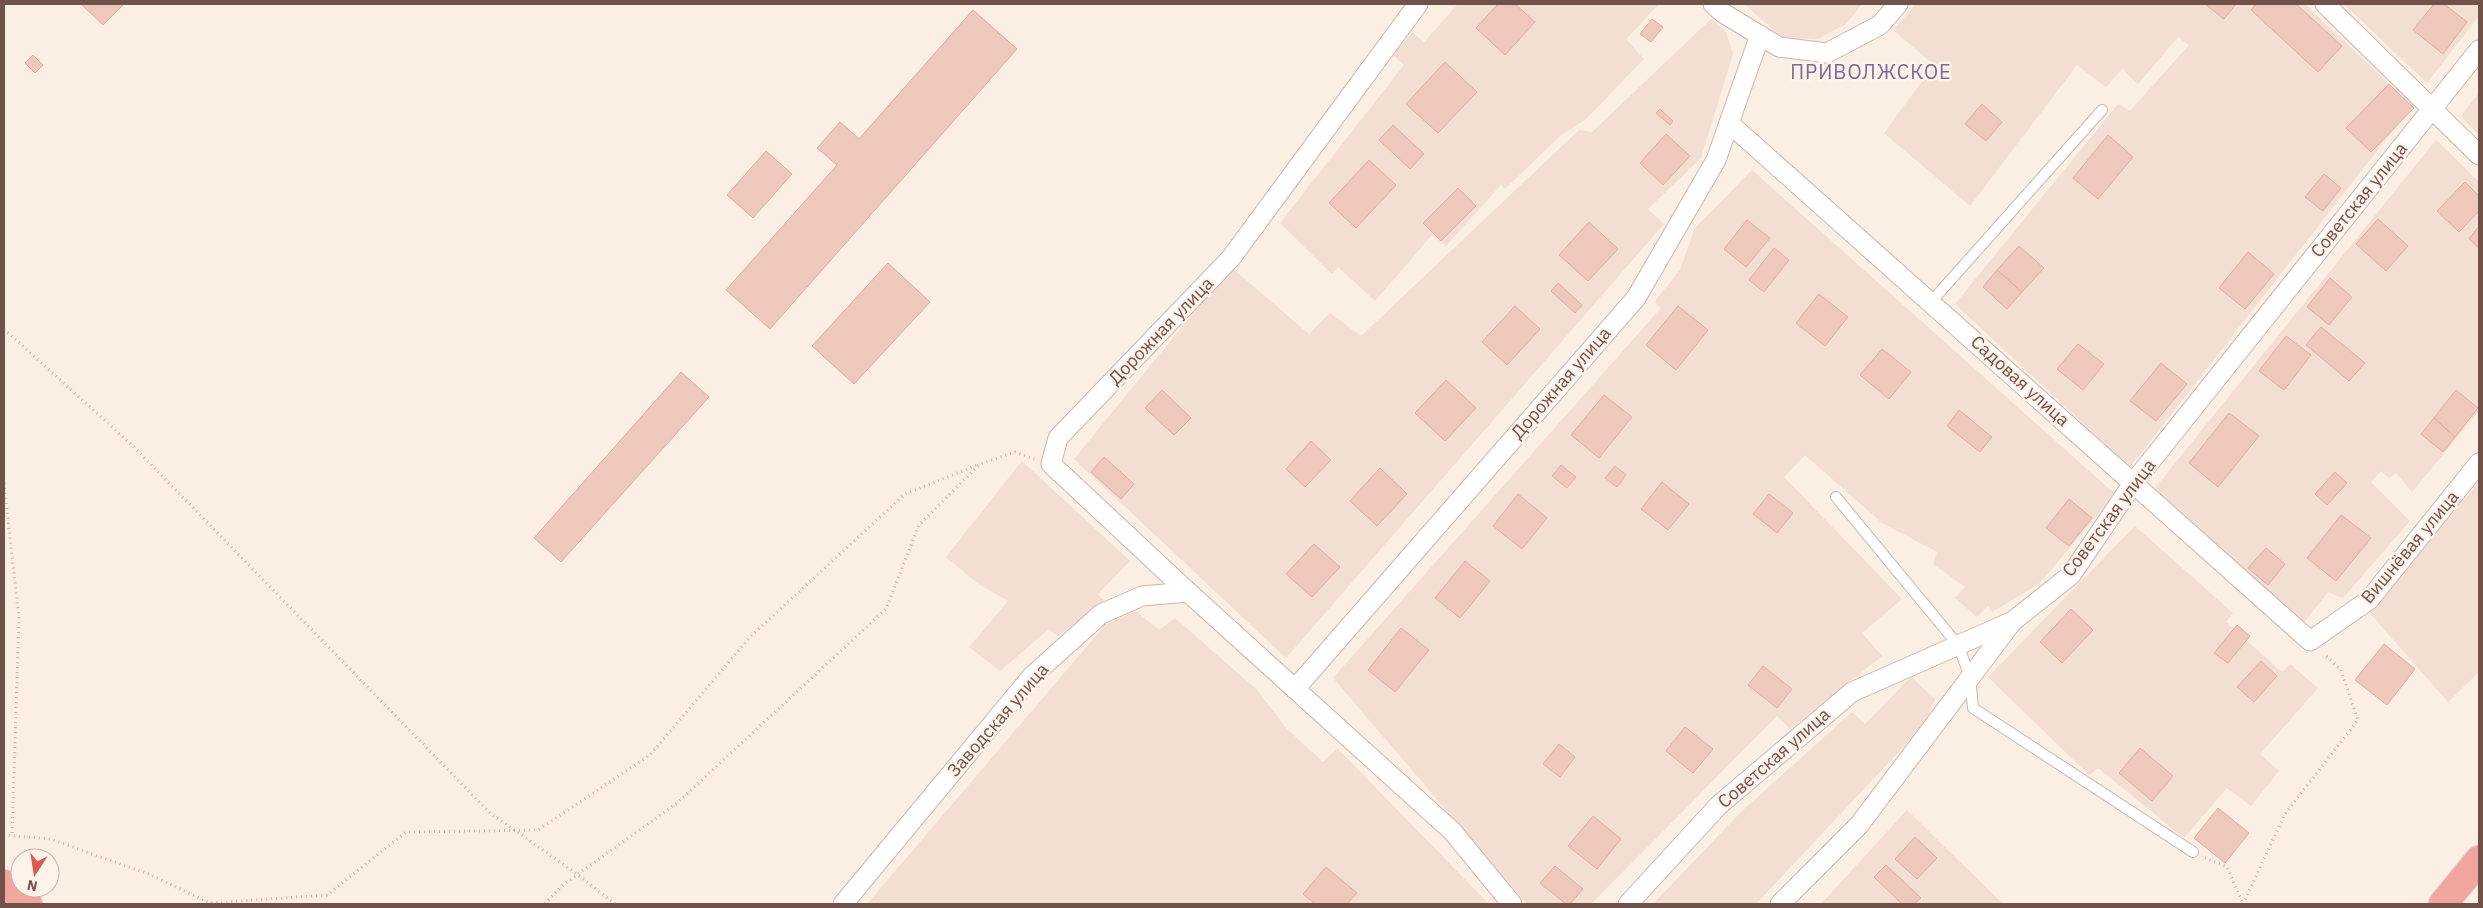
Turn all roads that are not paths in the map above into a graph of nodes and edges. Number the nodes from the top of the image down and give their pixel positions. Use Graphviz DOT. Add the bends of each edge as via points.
graph roads {
  1 [pos="1418,4"];
  2 [pos="1713,4"];
  3 [pos="1898,4"];
  4 [pos="2325,4"];
  5 [pos="1760,35"];
  6 [pos="2479,50"];
  7 [pos="2432,108"];
  8 [pos="2102,110"];
  9 [pos="1729,123"];
  10 [pos="2479,155"];
  11 [pos="1931,302"];
  12 [pos="2479,463"];
  13 [pos="2134,482"];
  14 [pos="1836,497"];
  15 [pos="1188,592"];
  16 [pos="2013,621"];
  17 [pos="2310,641"];
  18 [pos="1958,645"];
  19 [pos="1970,677"];
  20 [pos="1295,689"];
  21 [pos="2193,852"];
  22 [pos="2479,860"];
  23 [pos="4,884"];
  24 [pos="28,904"];
  25 [pos="843,904"];
  26 [pos="1512,904"];
  27 [pos="1628,904"];
  28 [pos="1780,904"];
  29 [pos="2443,904"];
  1 -- 15 [label="street, Дорожная улица" via="1231,258 1058,438 1051,464"];
  2 -- 5 [label="street"];
  3 -- 5 [label="street" via="1880,25 1827,53 1779,47"];
  4 -- 7 [label="street"];
  5 -- 9 [label="street, Дорожная улица"];
  6 -- 7 [label="street, Советская улица"];
  7 -- 10 [label="street"];
  7 -- 13 [label="street, Советская улица"];
  8 -- 11 [label="lane"];
  9 -- 11 [label="street, Садовая улица"];
  9 -- 20 [label="street, Дорожная улица" via="1716,160 1636,298"];
  11 -- 13 [label="street, Садовая улица"];
  12 -- 17 [label="street, Вишнёвая улица" via="2369,600"];
  13 -- 16 [label="street, Советская улица" via="2071,574"];
  13 -- 17 [label="street, Садовая улица"];
  14 -- 18 [label="lane"];
  15 -- 20 [label="street"];
  15 -- 25 [label="street, Заводская улица" via="1142,596 1101,614 1032,676"];
  16 -- 18 [label="street, Советская улица"];
  16 -- 19 [label="street"];
  18 -- 19 [label="lane"];
  18 -- 27 [label="street, Советская улица" via="1852,692 1719,805"];
  19 -- 21 [label="lane" via="1973,708"];
  19 -- 28 [label="street" via="1859,825"];
  20 -- 26 [label="street" via="1452,831"];
  22 -- 29 [label="highway"];
  23 -- 24 [label="highway"];
}
